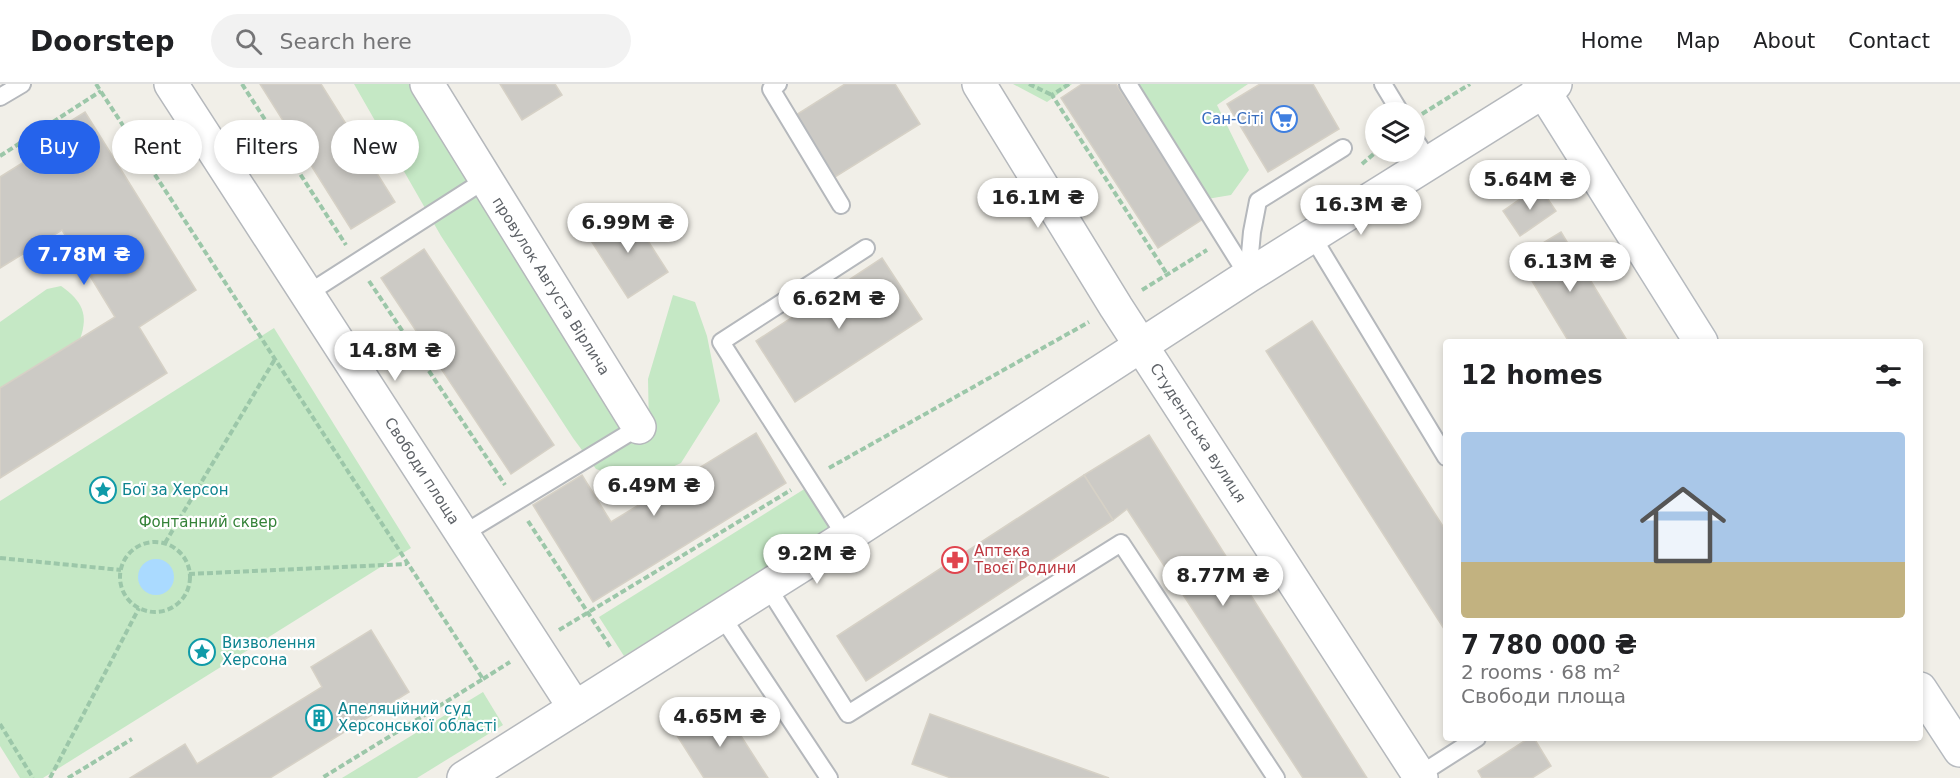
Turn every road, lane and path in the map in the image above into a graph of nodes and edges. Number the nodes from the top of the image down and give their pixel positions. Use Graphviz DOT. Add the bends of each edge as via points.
graph roads {
  1 [pos="22,84"];
  2 [pos="96,84"];
  3 [pos="171,84"];
  4 [pos="242,84"];
  5 [pos="427,84"];
  6 [pos="778,84"];
  7 [pos="980,84"];
  8 [pos="1029,84"];
  9 [pos="1069,84"];
  10 [pos="1128,84"];
  11 [pos="1383,84"];
  12 [pos="1470,84"];
  13 [pos="1546,86"];
  14 [pos="101,91"];
  15 [pos="1052,95"];
  16 [pos="0,98"];
  17 [pos="1394,102"];
  18 [pos="1425,112"];
  19 [pos="1343,148"];
  20 [pos="1425,148"];
  21 [pos="0,156"];
  22 [pos="1407,162"];
  23 [pos="485,180"];
  24 [pos="841,206"];
  25 [pos="1312,236"];
  26 [pos="866,249"];
  27 [pos="357,262"];
  28 [pos="1167,274"];
  29 [pos="1248,276"];
  30 [pos="307,294"];
  31 [pos="1116,307"];
  32 [pos="1699,339"];
  33 [pos="1142,346"];
  34 [pos="275,359"];
  35 [pos="639,427"];
  36 [pos="1443,452"];
  37 [pos="809,479"];
  38 [pos="517,503"];
  39 [pos="464,534"];
  40 [pos="846,537"];
  41 [pos="165,543"];
  42 [pos="0,558"];
  43 [pos="407,564"];
  44 [pos="121,570"];
  45 [pos="189,573"];
  46 [pos="767,586"];
  47 [pos="139,608"];
  48 [pos="587,612"];
  49 [pos="721,615"];
  50 [pos="536,646"];
  51 [pos="628,674"];
  52 [pos="483,679"];
  53 [pos="1923,694"];
  54 [pos="575,708"];
  55 [pos="0,724"];
  56 [pos="132,739"];
  57 [pos="1473,741"];
  58 [pos="1960,750"];
  59 [pos="1420,777"];
  60 [pos="33,778"];
  61 [pos="50,778"];
  62 [pos="68,778"];
  63 [pos="322,778"];
  64 [pos="464,778"];
  65 [pos="829,778"];
  66 [pos="1276,778"];
  1 -- 16 [label="lane"];
  2 -- 14 [label="path"];
  3 -- 30 [label="street, Свободи площа"];
  4 -- 27 [label="path"];
  5 -- 23 [label="street, провулок Августа Вірлича"];
  6 -- 24 [label="lane" via="771,89"];
  7 -- 31 [label="street, Студентська вулиця"];
  8 -- 15 [label="path"];
  9 -- 15 [label="path"];
  10 -- 29 [label="lane"];
  11 -- 17 [label="lane"];
  12 -- 18 [label="path"];
  13 -- 20 [label="street"];
  13 -- 32 [label="street"];
  14 -- 21 [label="path"];
  14 -- 34 [label="path"];
  15 -- 28 [label="path"];
  19 -- 29 [label="lane" via="1258,201"];
  22 -- 25 [label="street"];
  23 -- 27 [label="lane"];
  23 -- 35 [label="street, провулок Августа Вірлича"];
  25 -- 29 [label="street"];
  25 -- 36 [label="lane"];
  26 -- 37 [label="lane" via="721,342"];
  27 -- 30 [label="lane"];
  27 -- 38 [label="path"];
  29 -- 33 [label="street"];
  30 -- 39 [label="street, Свободи площа"];
  31 -- 33 [label="street, Студентська вулиця"];
  31 -- 37 [label="path"];
  33 -- 40 [label="street"];
  33 -- 59 [label="street, Студентська вулиця"];
  34 -- 41 [label="path"];
  34 -- 43 [label="path"];
  35 -- 38 [label="lane"];
  37 -- 40 [label="lane"];
  37 -- 48 [label="path"];
  38 -- 39 [label="lane"];
  38 -- 48 [label="path"];
  39 -- 50 [label="street, Свободи площа"];
  40 -- 46 [label="street"];
  41 -- 44 [label="path" via="142,544 132,550"];
  41 -- 45 [label="path" via="184,557"];
  42 -- 44 [label="path"];
  43 -- 45 [label="path"];
  43 -- 52 [label="path"];
  44 -- 47 [label="path" via="123,592"];
  45 -- 47 [label="path" via="187,591 172,607 161,611"];
  46 -- 49 [label="street"];
  46 -- 66 [label="lane" via="848,714 1121,543"];
  47 -- 61 [label="path"];
  48 -- 50 [label="path"];
  48 -- 51 [label="path"];
  49 -- 51 [label="street"];
  49 -- 65 [label="lane"];
  50 -- 52 [label="path"];
  50 -- 54 [label="street, Свободи площа"];
  51 -- 54 [label="street"];
  52 -- 63 [label="path"];
  53 -- 58 [label="street"];
  54 -- 64 [label="street"];
  55 -- 60 [label="path"];
  56 -- 62 [label="path"];
  57 -- 59 [label="lane"];
}
